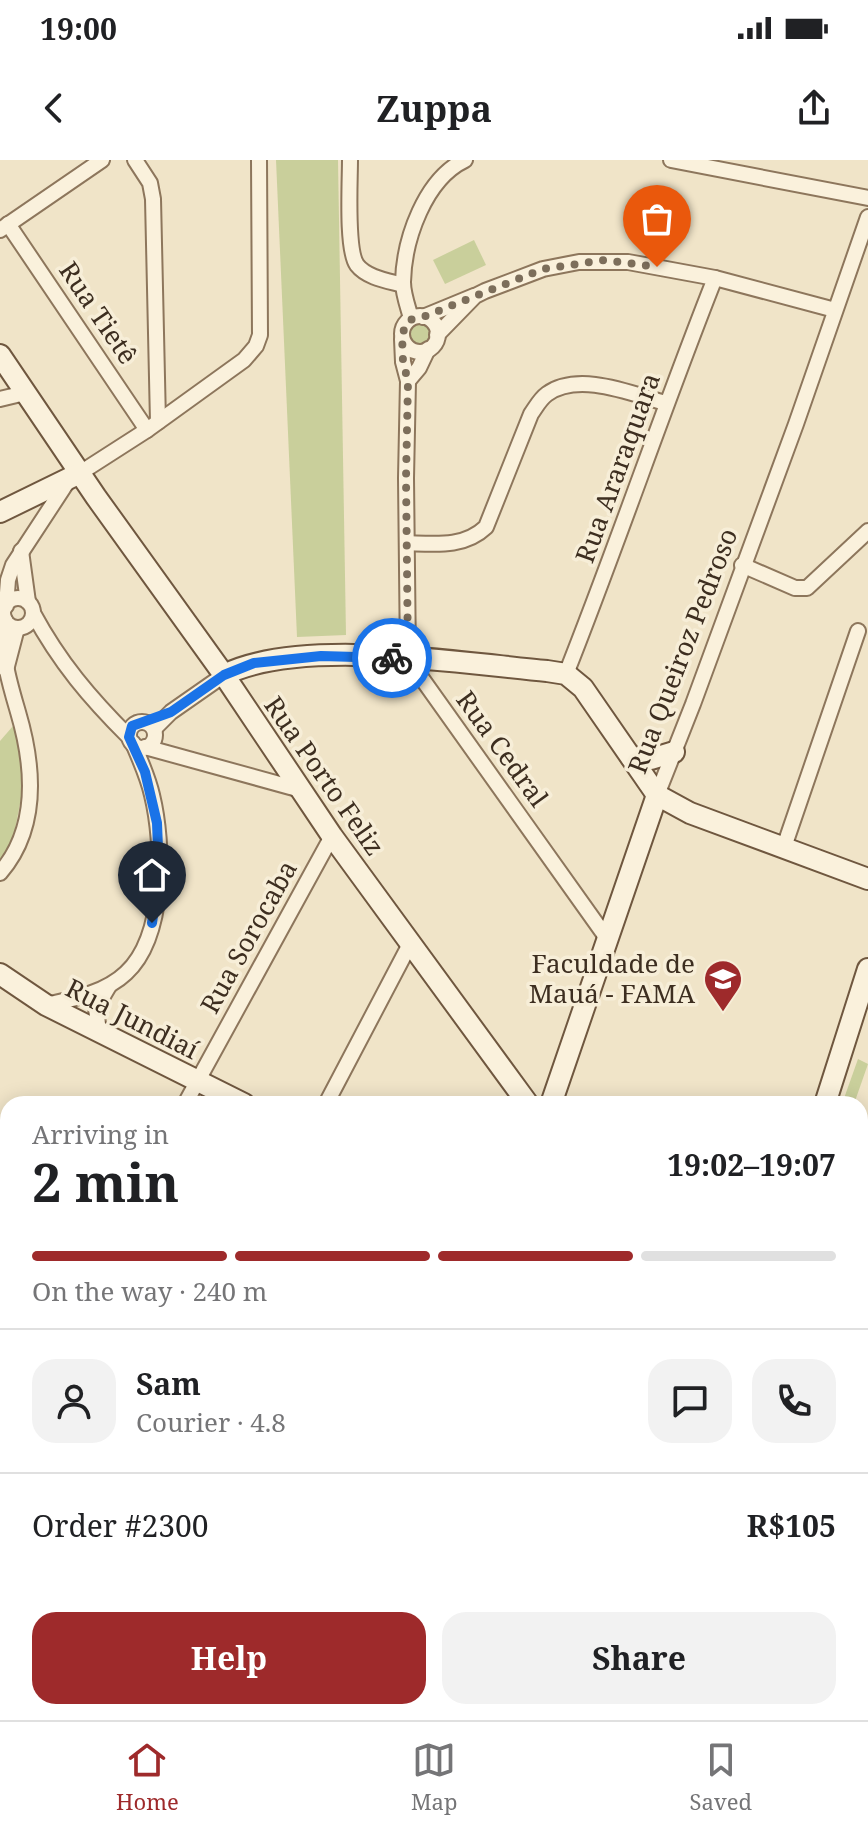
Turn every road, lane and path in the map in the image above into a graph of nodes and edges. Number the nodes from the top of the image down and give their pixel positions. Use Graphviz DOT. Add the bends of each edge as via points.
graph roads {
  1 [pos="102,160"];
  2 [pos="135,160"];
  3 [pos="259,160"];
  4 [pos="350,160"];
  5 [pos="465,160"];
  6 [pos="671,160"];
  7 [pos="868,198"];
  8 [pos="868,217"];
  9 [pos="4,227"];
  10 [pos="715,278"];
  11 [pos="403,285"];
  12 [pos="475,296"];
  13 [pos="835,310"];
  14 [pos="417,318"];
  15 [pos="437,335"];
  16 [pos="402,339"];
  17 [pos="428,349"];
  18 [pos="0,355"];
  19 [pos="408,381"];
  20 [pos="25,393"];
  21 [pos="0,399"];
  22 [pos="665,403"];
  23 [pos="152,426"];
  24 [pos="75,475"];
  25 [pos="0,512"];
  26 [pos="868,531"];
  27 [pos="407,543"];
  28 [pos="21,551"];
  29 [pos="742,565"];
  30 [pos="30,608"];
  31 [pos="13,620"];
  32 [pos="858,631"];
  33 [pos="47,638"];
  34 [pos="408,659"];
  35 [pos="566,674"];
  36 [pos="224,675"];
  37 [pos="105,713"];
  38 [pos="147,727"];
  39 [pos="136,743"];
  40 [pos="674,752"];
  41 [pos="179,757"];
  42 [pos="631,757"];
  43 [pos="301,790"];
  44 [pos="657,795"];
  45 [pos="332,836"];
  46 [pos="784,847"];
  47 [pos="0,873"];
  48 [pos="868,879"];
  49 [pos="606,937"];
  50 [pos="410,944"];
  51 [pos="868,969"];
  52 [pos="0,974"];
  53 [pos="109,985"];
  54 [pos="46,1005"];
  55 [pos="99,1032"];
  56 [pos="198,1081"];
  57 [pos="190,1096"];
  58 [pos="228,1096"];
  59 [pos="330,1096"];
  60 [pos="522,1096"];
  61 [pos="554,1096"];
  62 [pos="828,1096"];
  1 -- 9 [label="street"];
  2 -- 23 [label="street" via="153,199"];
  3 -- 23 [label="street" via="259,340 244,360"];
  4 -- 11 [label="street" via="351,242 357,265"];
  5 -- 11 [label="street" via="436,183 426,201 406,253"];
  6 -- 7 [label="street"];
  8 -- 13 [label="street, Rua Queiroz Pedroso"];
  9 -- 23 [label="street, Rua Tietê"];
  10 -- 12 [label="street" via="628,262 579,262 543,269"];
  10 -- 13 [label="street"];
  10 -- 22 [label="street, Rua Araraquara"];
  11 -- 14 [label="street"];
  12 -- 14 [label="street"];
  12 -- 15 [label="street"];
  13 -- 29 [label="street, Rua Queiroz Pedroso"];
  14 -- 15 [label="street" via="433,322"];
  14 -- 16 [label="street" via="404,326"];
  15 -- 17 [label="street"];
  16 -- 17 [label="street" via="413,350"];
  16 -- 19 [label="street"];
  17 -- 19 [label="street"];
  18 -- 20 [label="street, Rua Porto Feliz"];
  19 -- 27 [label="street"];
  20 -- 21 [label="street"];
  20 -- 24 [label="street, Rua Porto Feliz"];
  22 -- 27 [label="street" via="585,385 550,391 531,414 486,527 463,541"];
  22 -- 35 [label="street, Rua Araraquara"];
  23 -- 24 [label="street"];
  24 -- 25 [label="street"];
  24 -- 28 [label="street"];
  24 -- 36 [label="street, Rua Porto Feliz"];
  26 -- 29 [label="street" via="807,588 795,588"];
  27 -- 34 [label="street"];
  28 -- 30 [label="street"];
  28 -- 31 [label="street" via="9,574"];
  29 -- 40 [label="street, Rua Queiroz Pedroso"];
  30 -- 31 [label="street" via="30,622"];
  30 -- 31 [label="street" via="18,599"];
  30 -- 33 [label="street"];
  31 -- 33 [label="street"];
  31 -- 47 [label="street" via="6,670 25,736 30,787 19,844"];
  32 -- 46 [label="street"];
  33 -- 37 [label="street"];
  34 -- 35 [label="street"];
  34 -- 36 [label="street" via="288,658"];
  34 -- 49 [label="street, Rua Cedral"];
  35 -- 42 [label="street" via="583,688"];
  36 -- 38 [label="street"];
  36 -- 43 [label="street, Rua Porto Feliz"];
  37 -- 38 [label="street"];
  37 -- 39 [label="street"];
  38 -- 39 [label="street" via="152,742"];
  38 -- 39 [label="street" via="130,729"];
  38 -- 41 [label="street"];
  39 -- 41 [label="street"];
  39 -- 53 [label="street" via="157,823 159,874 144,946 125,975"];
  40 -- 42 [label="street" via="651,759"];
  40 -- 44 [label="street, Rua Queiroz Pedroso"];
  41 -- 43 [label="street"];
  42 -- 44 [label="street"];
  43 -- 45 [label="street, Rua Porto Feliz"];
  44 -- 46 [label="street" via="690,813"];
  44 -- 49 [label="street, Rua Queiroz Pedroso"];
  45 -- 50 [label="street, Rua Porto Feliz"];
  45 -- 56 [label="street, Rua Sorocaba"];
  46 -- 48 [label="street"];
  49 -- 61 [label="street, Rua Queiroz Pedroso"];
  50 -- 59 [label="street"];
  50 -- 60 [label="street, Rua Porto Feliz"];
  51 -- 62 [label="street"];
  52 -- 54 [label="street, Rua Jundiaí"];
  53 -- 54 [label="street"];
  53 -- 55 [label="street" via="96,1008"];
  54 -- 55 [label="street, Rua Jundiaí"];
  55 -- 56 [label="street, Rua Jundiaí"];
  56 -- 57 [label="street, Rua Sorocaba"];
  56 -- 58 [label="street, Rua Jundiaí"];
}
